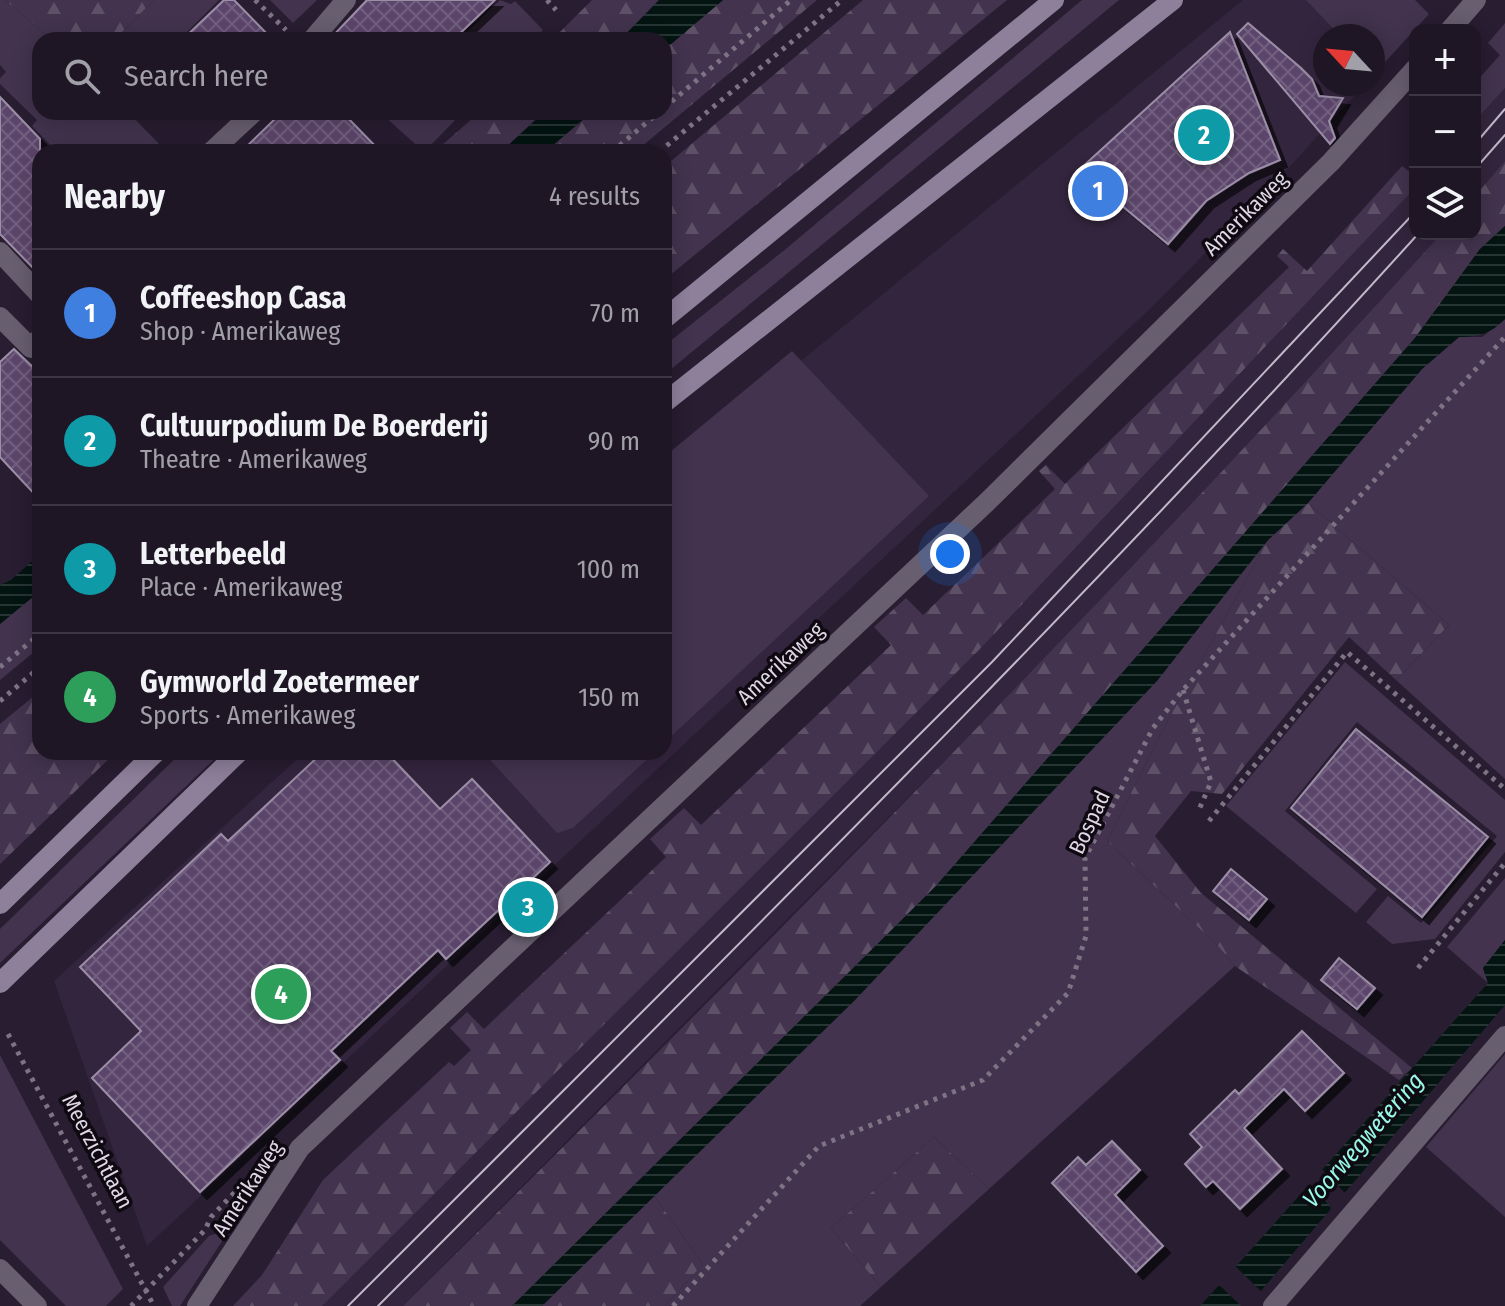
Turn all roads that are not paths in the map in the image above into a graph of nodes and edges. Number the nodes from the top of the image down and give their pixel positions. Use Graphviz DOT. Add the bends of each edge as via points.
graph roads {
  1 [pos="346,0"];
  2 [pos="1054,0"];
  3 [pos="1173,0"];
  4 [pos="1476,0"];
  5 [pos="1455,24"];
  6 [pos="319,32"];
  7 [pos="1409,76"];
  8 [pos="245,120"];
  9 [pos="220,144"];
  10 [pos="0,252"];
  11 [pos="32,286"];
  12 [pos="672,312"];
  13 [pos="0,317"];
  14 [pos="32,347"];
  15 [pos="672,397"];
  16 [pos="148,760"];
  17 [pos="231,760"];
  18 [pos="0,904"];
  19 [pos="0,983"];
  20 [pos="1505,1036"];
  21 [pos="0,1269"];
  22 [pos="37,1306"];
  23 [pos="197,1306"];
  24 [pos="1273,1306"];
  1 -- 6 [label="street"];
  2 -- 12 [label="main road"];
  3 -- 15 [label="main road"];
  4 -- 5 [label="street"];
  7 -- 23 [label="street, Amerikaweg" via="1331,162 987,502 300,1148"];
  8 -- 9 [label="street"];
  10 -- 11 [label="street"];
  13 -- 14 [label="street"];
  16 -- 18 [label="main road"];
  17 -- 19 [label="main road"];
  20 -- 24 [label="street"];
  21 -- 22 [label="street"];
}
